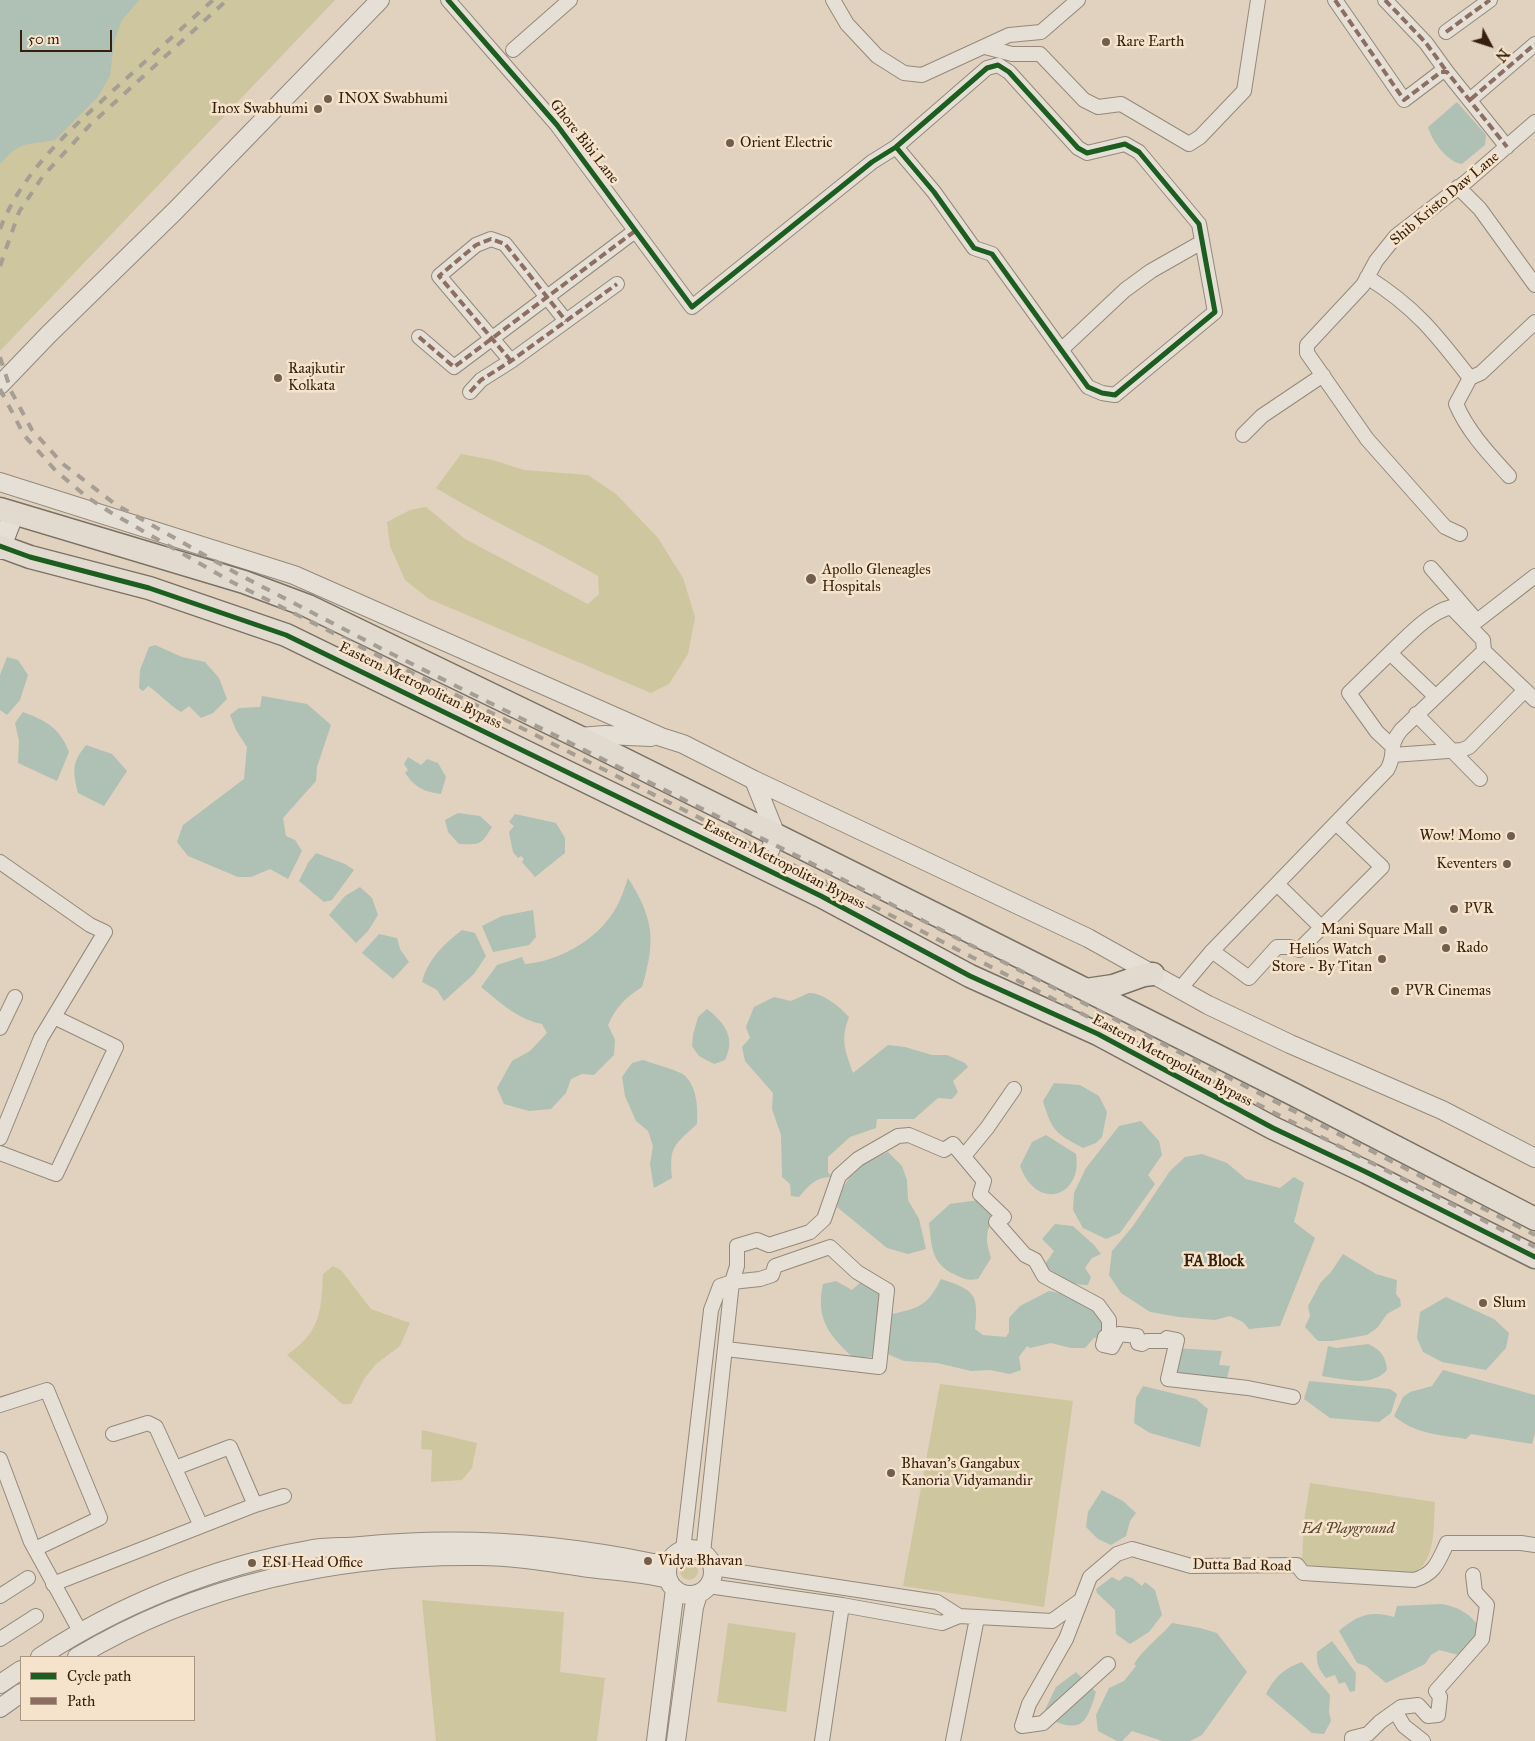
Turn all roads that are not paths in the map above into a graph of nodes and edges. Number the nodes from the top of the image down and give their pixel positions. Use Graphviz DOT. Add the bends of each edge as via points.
graph roads {
  1 [pos="380,0"];
  2 [pos="448,0"];
  3 [pos="570,0"];
  4 [pos="833,0"];
  5 [pos="1078,0"];
  6 [pos="1258,0"];
  7 [pos="1335,0"];
  8 [pos="1386,0"];
  9 [pos="1490,0"];
  10 [pos="1041,32"];
  11 [pos="1446,32"];
  12 [pos="1535,44"];
  13 [pos="985,47"];
  14 [pos="513,50"];
  15 [pos="1040,54"];
  16 [pos="1447,72"];
  17 [pos="1470,99"];
  18 [pos="1535,122"];
  19 [pos="896,147"];
  20 [pos="1507,147"];
  21 [pos="1458,187"];
  22 [pos="635,231"];
  23 [pos="1202,242"];
  24 [pos="1368,277"];
  25 [pos="617,284"];
  26 [pos="1535,285"];
  27 [pos="546,298"];
  28 [pos="566,321"];
  29 [pos="1535,322"];
  30 [pos="419,337"];
  31 [pos="492,338"];
  32 [pos="1061,350"];
  33 [pos="511,361"];
  34 [pos="1323,375"];
  35 [pos="1470,378"];
  36 [pos="0,385"];
  37 [pos="470,392"];
  38 [pos="1243,435"];
  39 [pos="1509,476"];
  40 [pos="0,482"];
  41 [pos="7,511"];
  42 [pos="1460,534"];
  43 [pos="0,548"];
  44 [pos="1431,568"];
  45 [pos="1535,576"];
  46 [pos="1484,651"];
  47 [pos="1390,653"];
  48 [pos="1530,695"];
  49 [pos="1435,696"];
  50 [pos="1416,714"];
  51 [pos="579,737"];
  52 [pos="661,737"];
  53 [pos="1392,750"];
  54 [pos="1454,752"];
  55 [pos="1480,779"];
  56 [pos="754,780"];
  57 [pos="1336,823"];
  58 [pos="776,835"];
  59 [pos="0,862"];
  60 [pos="763,868"];
  61 [pos="1277,884"];
  62 [pos="1322,928"];
  63 [pos="1212,950"];
  64 [pos="1153,974"];
  65 [pos="1180,989"];
  66 [pos="1086,990"];
  67 [pos="15,996"];
  68 [pos="54,1017"];
  69 [pos="0,1028"];
  70 [pos="1014,1089"];
  71 [pos="0,1138"];
  72 [pos="0,1153"];
  73 [pos="964,1156"];
  74 [pos="1535,1158"];
  75 [pos="1535,1219"];
  76 [pos="1535,1257"];
  77 [pos="732,1282"];
  78 [pos="726,1349"];
  79 [pos="1293,1396"];
  80 [pos="0,1405"];
  81 [pos="113,1434"];
  82 [pos="0,1459"];
  83 [pos="175,1468"];
  84 [pos="284,1496"];
  85 [pos="255,1505"];
  86 [pos="201,1526"];
  87 [pos="1535,1546"];
  88 [pos="35,1549"];
  89 [pos="446,1549"];
  90 [pos="683,1550"];
  91 [pos="703,1553"];
  92 [pos="713,1568"];
  93 [pos="1473,1575"];
  94 [pos="671,1577"];
  95 [pos="28,1578"];
  96 [pos="53,1584"];
  97 [pos="703,1590"];
  98 [pos="0,1596"];
  99 [pos="1082,1599"];
  100 [pos="842,1605"];
  101 [pos="36,1616"];
  102 [pos="959,1616"];
  103 [pos="977,1618"];
  104 [pos="106,1621"];
  105 [pos="81,1633"];
  106 [pos="113,1638"];
  107 [pos="0,1639"];
  108 [pos="669,1644"];
  109 [pos="689,1645"];
  110 [pos="42,1656"];
  111 [pos="79,1656"];
  112 [pos="1108,1664"];
  113 [pos="20,1671"];
  114 [pos="0,1684"];
  115 [pos="20,1694"];
  116 [pos="0,1708"];
  117 [pos="1395,1711"];
  118 [pos="656,1741"];
  119 [pos="676,1741"];
  120 [pos="822,1741"];
  121 [pos="953,1741"];
  122 [pos="1352,1741"];
  123 [pos="1423,1741"];
  1 -- 36 [label="street" via="175,212"];
  2 -- 22 [label="street, Ghore Bibi Lane" via="557,125"];
  3 -- 14 [label="street"];
  4 -- 13 [label="street" via="848,24 877,56 904,73 922,75"];
  5 -- 10 [label="street"];
  6 -- 15 [label="street" via="1244,91 1200,137 1189,144 1121,104 1098,107 1084,100"];
  7 -- 16 [label="street" via="1404,100 1441,72"];
  8 -- 16 [label="street" via="1426,42"];
  9 -- 11 [label="street"];
  10 -- 13 [label="street" via="1009,35"];
  10 -- 15 [label="street"];
  12 -- 17 [label="street"];
  13 -- 15 [label="street" via="1012,54"];
  16 -- 17 [label="street"];
  17 -- 20 [label="street"];
  18 -- 20 [label="street, Shib Kristo Daw Lane"];
  19 -- 22 [label="street, Ghore Bibi Lane" via="872,162 692,308"];
  19 -- 23 [label="street" via="987,68 998,65 1009,72 1078,148 1087,153 1125,144 1139,152 1199,224"];
  19 -- 32 [label="street" via="934,192 974,248 992,254"];
  20 -- 21 [label="street, Shib Kristo Daw Lane"];
  21 -- 24 [label="street, Shib Kristo Daw Lane" via="1396,236"];
  21 -- 26 [label="street" via="1480,209"];
  22 -- 27 [label="street"];
  23 -- 32 [label="street" via="1125,290"];
  23 -- 32 [label="street" via="1215,312 1115,395 1088,387"];
  24 -- 34 [label="street, Shib Kristo Daw Lane" via="1307,345 1307,353"];
  24 -- 35 [label="street" via="1414,311"];
  25 -- 28 [label="street"];
  27 -- 28 [label="street"];
  27 -- 31 [label="street"];
  27 -- 31 [label="street" via="505,244 491,239 476,245 439,276"];
  28 -- 33 [label="street"];
  29 -- 35 [label="street" via="1481,373"];
  30 -- 31 [label="street" via="454,367"];
  31 -- 33 [label="street"];
  33 -- 37 [label="street" via="481,380"];
  34 -- 38 [label="street" via="1262,416"];
  34 -- 42 [label="street, Shib Kristo Daw Lane" via="1367,439 1446,527"];
  35 -- 39 [label="street" via="1456,404 1483,447"];
  40 -- 52 [label="street" via="294,575"];
  41 -- 43 [label="main road"];
  41 -- 51 [label="main road, Eastern Metropolitan Bypass" via="244,582 308,606"];
  43 -- 60 [label="main road, Eastern Metropolitan Bypass" via="149,588 286,635"];
  44 -- 45 [label="street" via="1476,621"];
  46 -- 47 [label="street" via="1483,640 1451,607 1443,609 1414,630"];
  46 -- 48 [label="street"];
  46 -- 49 [label="street"];
  47 -- 49 [label="street"];
  47 -- 53 [label="street" via="1348,693"];
  48 -- 54 [label="street" via="1469,747"];
  49 -- 50 [label="street"];
  50 -- 53 [label="street" via="1393,740"];
  50 -- 54 [label="street"];
  51 -- 52 [label="street"];
  51 -- 58 [label="main road, Eastern Metropolitan Bypass"];
  52 -- 56 [label="street"];
  53 -- 54 [label="street"];
  53 -- 57 [label="street" via="1387,770"];
  54 -- 55 [label="street"];
  56 -- 58 [label="street"];
  56 -- 64 [label="street" via="1088,938"];
  57 -- 61 [label="street"];
  57 -- 62 [label="street" via="1389,869"];
  58 -- 60 [label="street"];
  58 -- 66 [label="main road, Eastern Metropolitan Bypass"];
  59 -- 68 [label="street" via="105,932"];
  60 -- 76 [label="main road, Eastern Metropolitan Bypass" via="970,976 1098,1034 1273,1128"];
  61 -- 62 [label="street"];
  61 -- 63 [label="street"];
  62 -- 63 [label="street" via="1299,950 1290,947 1272,950 1249,978"];
  63 -- 65 [label="street"];
  64 -- 65 [label="street"];
  64 -- 66 [label="main road" via="1114,986"];
  65 -- 74 [label="street" via="1309,1054 1442,1110"];
  66 -- 75 [label="main road, Eastern Metropolitan Bypass"];
  67 -- 69 [label="street"];
  68 -- 71 [label="street" via="41,1038"];
  68 -- 72 [label="street" via="116,1047 56,1174"];
  70 -- 73 [label="street"];
  73 -- 77 [label="street" via="953,1144 944,1150 909,1135 898,1136 858,1160 839,1176 824,1220 810,1232 769,1245 757,1240 736,1246 737,1266"];
  73 -- 79 [label="street" via="984,1181 980,1194 1004,1217 996,1222 1025,1255 1035,1260 1044,1276 1080,1293 1100,1307 1109,1320 1109,1336 1105,1337 1103,1345 1112,1347 1119,1334 1137,1336 1138,1343 1142,1344 1166,1341 1167,1338 1177,1340 1168,1379"];
  77 -- 78 [label="street"];
  77 -- 78 [label="street" via="772,1275 775,1266 830,1247 857,1272 887,1290 879,1367"];
  77 -- 90 [label="street" via="720,1286 710,1310"];
  78 -- 91 [label="street"];
  80 -- 88 [label="street" via="47,1390 100,1518"];
  81 -- 83 [label="street" via="152,1424"];
  82 -- 88 [label="street"];
  83 -- 85 [label="street" via="230,1447"];
  83 -- 86 [label="street"];
  84 -- 85 [label="street"];
  85 -- 86 [label="street"];
  86 -- 96 [label="street"];
  87 -- 99 [label="street, Dutta Bad Road" via="1521,1543 1446,1544 1438,1563 1427,1576 1414,1580 1303,1573 1297,1566 1192,1566 1132,1549 1117,1554 1090,1577"];
  88 -- 96 [label="street"];
  89 -- 94 [label="street" via="481,1556"];
  89 -- 104 [label="street" via="396,1542 310,1549 195,1580 157,1594"];
  89 -- 106 [label="street" via="277,1575 159,1614"];
  90 -- 91 [label="street" via="695,1549"];
  90 -- 94 [label="street" via="672,1558"];
  91 -- 92 [label="street"];
  92 -- 97 [label="street" via="713,1577"];
  92 -- 102 [label="street" via="937,1602"];
  93 -- 117 [label="street" via="1475,1592 1487,1605 1482,1638 1436,1691 1440,1697 1438,1715 1428,1716 1418,1704"];
  94 -- 97 [label="street" via="684,1594"];
  94 -- 108 [label="street"];
  95 -- 98 [label="street"];
  96 -- 105 [label="street"];
  97 -- 100 [label="street"];
  97 -- 109 [label="street"];
  99 -- 103 [label="street" via="1052,1621"];
  99 -- 112 [label="street, Dutta Bad Road" via="1053,1664 1029,1704 1022,1726 1044,1723"];
  100 -- 102 [label="street" via="942,1623"];
  100 -- 120 [label="street"];
  101 -- 107 [label="street"];
  102 -- 103 [label="street"];
  103 -- 121 [label="street"];
  104 -- 105 [label="street"];
  104 -- 106 [label="street"];
  105 -- 110 [label="street"];
  106 -- 111 [label="street"];
  108 -- 109 [label="street"];
  108 -- 118 [label="street"];
  109 -- 119 [label="street"];
  113 -- 114 [label="street"];
  115 -- 116 [label="street"];
  117 -- 122 [label="street" via="1368,1734 1352,1738"];
  117 -- 123 [label="street" via="1404,1726"];
}
